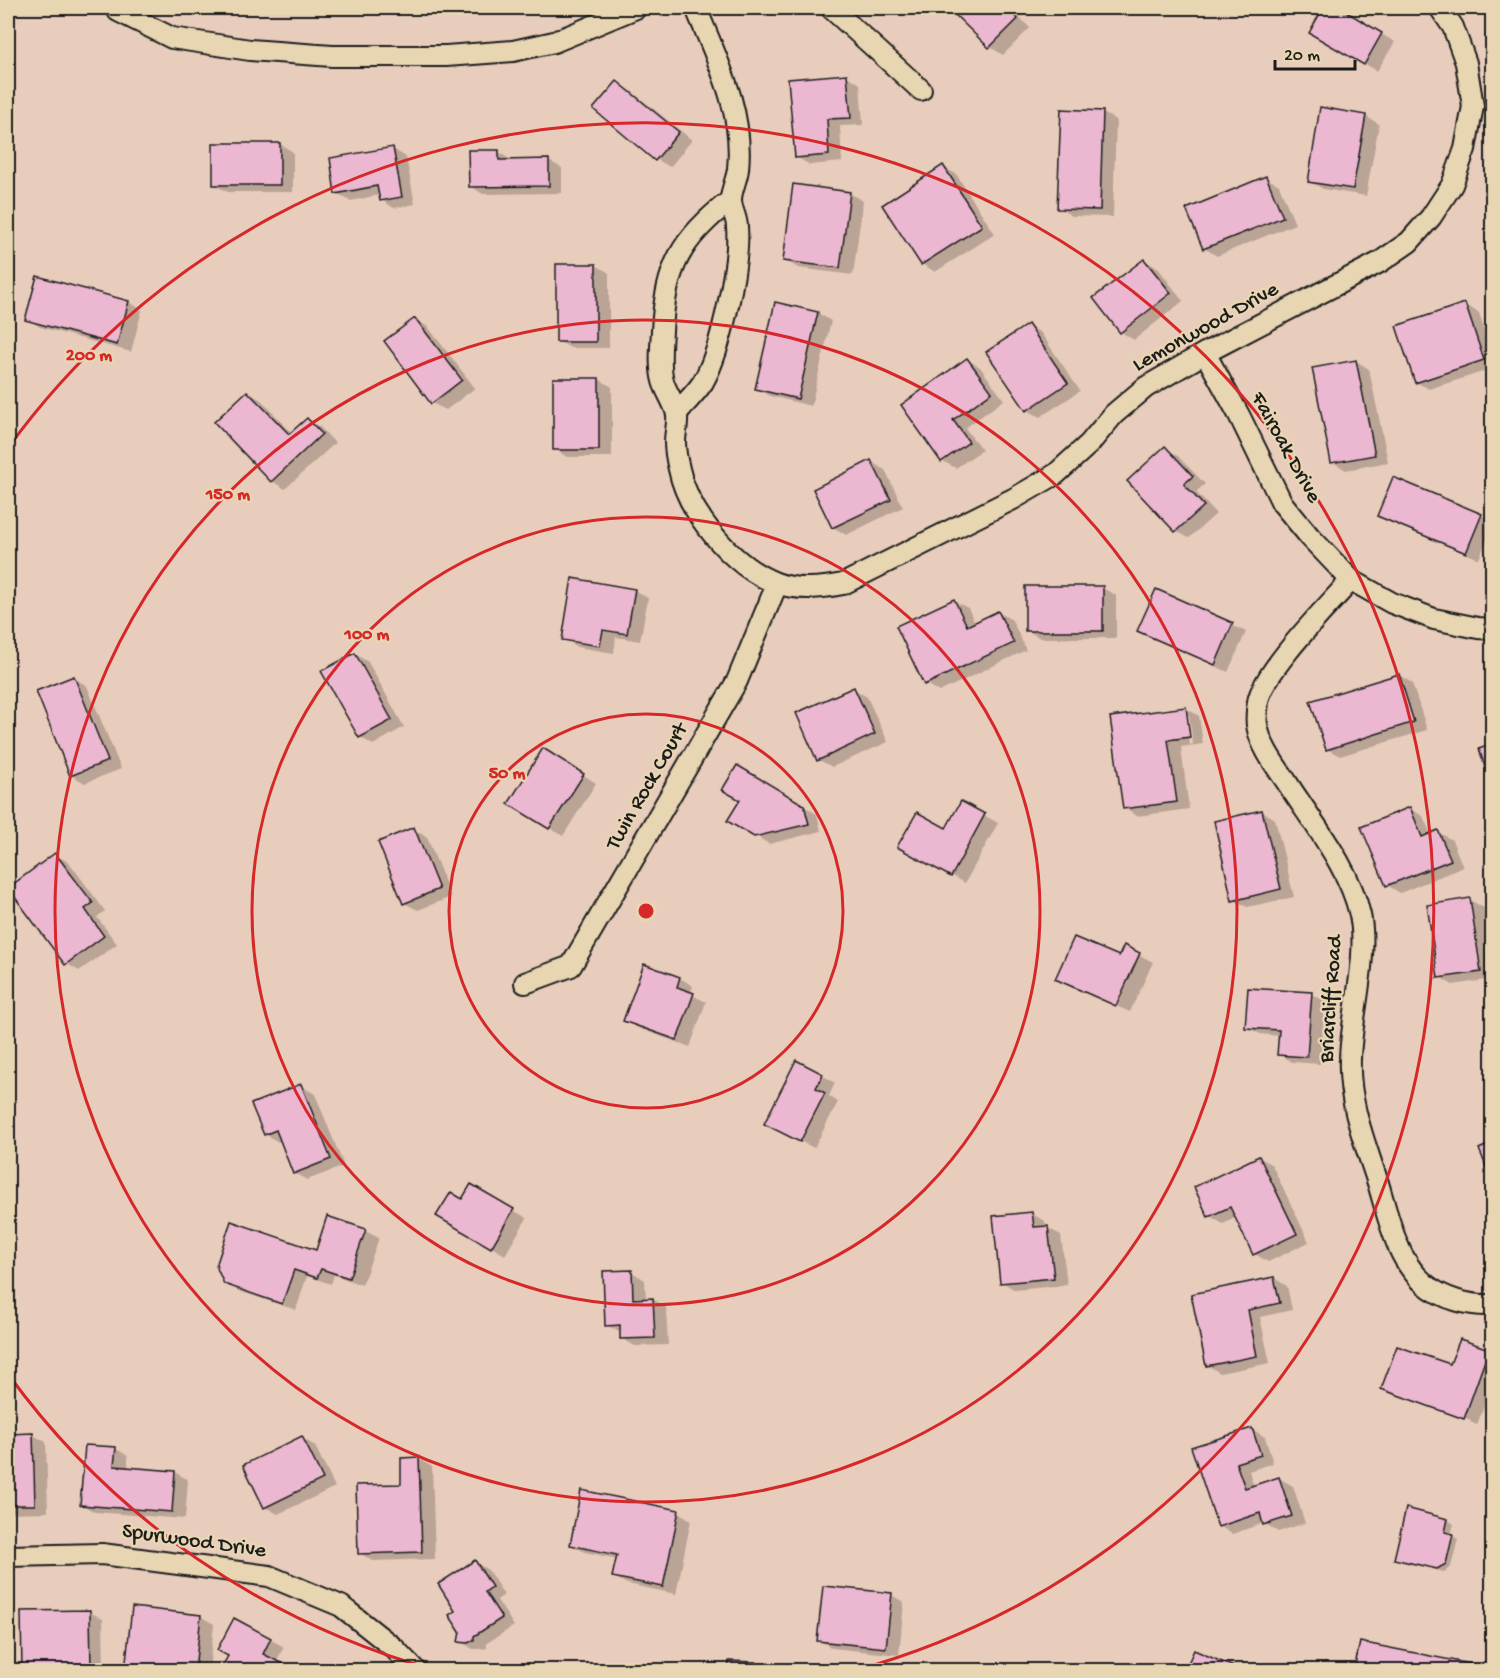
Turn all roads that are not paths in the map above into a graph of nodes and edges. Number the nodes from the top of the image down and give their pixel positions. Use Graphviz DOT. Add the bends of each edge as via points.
graph roads {
  1 [pos="636,8"];
  2 [pos="696,8"];
  3 [pos="831,8"];
  4 [pos="1440,8"];
  5 [pos="118,11"];
  6 [pos="921,90"];
  7 [pos="731,200"];
  8 [pos="1205,353"];
  9 [pos="677,413"];
  10 [pos="1351,580"];
  11 [pos="777,584"];
  12 [pos="1492,629"];
  13 [pos="525,983"];
  14 [pos="1492,1305"];
  15 [pos="8,1556"];
  16 [pos="416,1671"];
  1 -- 5 [label="street" via="554,42 513,51 446,56 332,56 250,50 172,38"];
  2 -- 7 [label="street" via="736,114 738,170"];
  3 -- 6 [label="street"];
  4 -- 8 [label="street, Lemonwood Drive" via="1453,27 1466,63 1473,106 1465,149 1452,186 1442,201 1409,242 1380,262"];
  7 -- 9 [label="street" via="738,226 727,315 703,381"];
  7 -- 9 [label="street" via="706,219 687,241 672,268 663,306 661,348 663,381"];
  8 -- 10 [label="street, Fairoak Drive" via="1282,503"];
  8 -- 11 [label="street, Lemonwood Drive" via="1146,387 1056,474 1013,499 843,584 815,589"];
  9 -- 11 [label="street" via="675,444 690,499 729,553"];
  10 -- 12 [label="street, Fairoak Drive" via="1392,603 1434,619"];
  10 -- 14 [label="street, Briarcliff Road" via="1271,675 1258,699 1257,725 1269,755 1352,888 1361,917 1351,1088 1397,1244 1424,1284 1446,1297"];
  11 -- 13 [label="street, Twin Rock Court" via="737,681 572,966"];
  15 -- 16 [label="street, Spurwood Drive" via="102,1554 269,1576 341,1606"];
}
